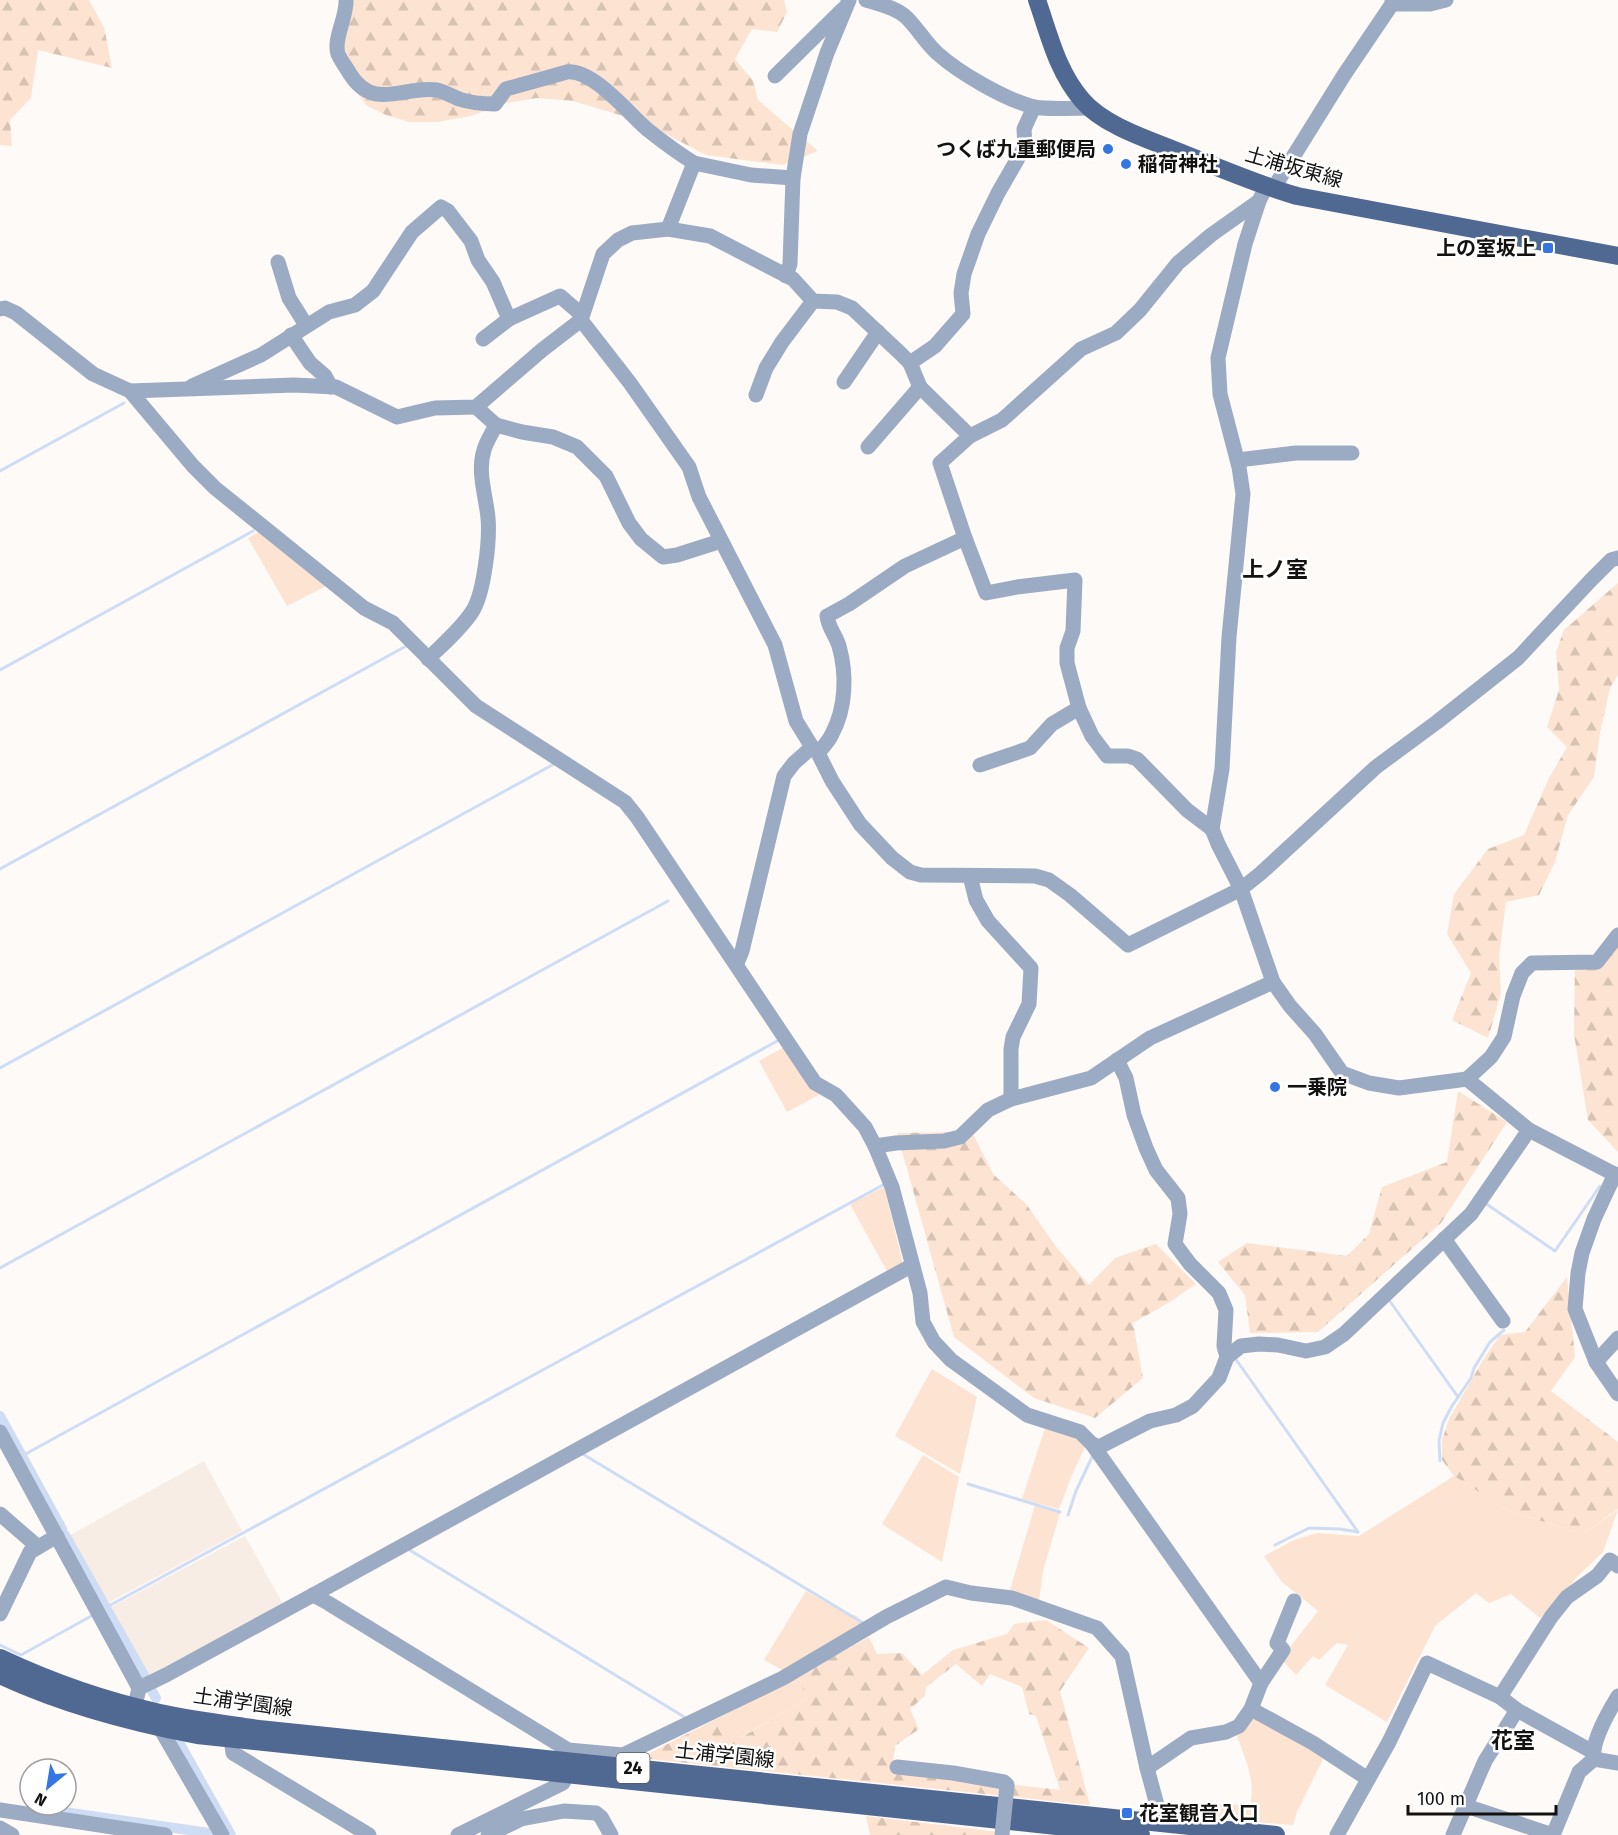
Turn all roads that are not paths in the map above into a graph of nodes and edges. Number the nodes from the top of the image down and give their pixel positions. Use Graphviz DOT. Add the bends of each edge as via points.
graph roads {
  1 [pos="346,0"];
  2 [pos="866,0"];
  3 [pos="1038,0"];
  4 [pos="1446,0"];
  5 [pos="848,2"];
  6 [pos="1392,2"];
  7 [pos="774,76"];
  8 [pos="1034,107"];
  9 [pos="1089,108"];
  10 [pos="694,163"];
  11 [pos="793,178"];
  12 [pos="1266,192"];
  13 [pos="668,228"];
  14 [pos="1618,256"];
  15 [pos="278,262"];
  16 [pos="786,276"];
  17 [pos="813,301"];
  18 [pos="0,309"];
  19 [pos="582,318"];
  20 [pos="509,319"];
  21 [pos="306,326"];
  22 [pos="878,332"];
  23 [pos="291,335"];
  24 [pos="483,339"];
  25 [pos="910,363"];
  26 [pos="844,382"];
  27 [pos="331,387"];
  28 [pos="920,387"];
  29 [pos="184,390"];
  30 [pos="130,391"];
  31 [pos="756,395"];
  32 [pos="476,407"];
  33 [pos="496,425"];
  34 [pos="969,436"];
  35 [pos="868,447"];
  36 [pos="1352,453"];
  37 [pos="1238,460"];
  38 [pos="965,538"];
  39 [pos="721,541"];
  40 [pos="1618,558"];
  41 [pos="428,659"];
  42 [pos="1079,708"];
  43 [pos="815,750"];
  44 [pos="980,765"];
  45 [pos="1212,829"];
  46 [pos="970,876"];
  47 [pos="1241,889"];
  48 [pos="1618,935"];
  49 [pos="737,963"];
  50 [pos="1273,982"];
  51 [pos="1117,1059"];
  52 [pos="1467,1079"];
  53 [pos="1011,1099"];
  54 [pos="1529,1130"];
  55 [pos="875,1146"];
  56 [pos="1617,1175"];
  57 [pos="1444,1239"];
  58 [pos="911,1266"];
  59 [pos="1503,1322"];
  60 [pos="1618,1338"];
  61 [pos="1227,1357"];
  62 [pos="1596,1362"];
  63 [pos="1618,1394"];
  64 [pos="0,1432"];
  65 [pos="1092,1444"];
  66 [pos="0,1514"];
  67 [pos="57,1536"];
  68 [pos="37,1546"];
  69 [pos="1618,1566"];
  70 [pos="7,1584"];
  71 [pos="316,1597"];
  72 [pos="1294,1601"];
  73 [pos="0,1614"];
  74 [pos="0,1658"];
  75 [pos="0,1675"];
  76 [pos="1261,1683"];
  77 [pos="139,1688"];
  78 [pos="1618,1696"];
  79 [pos="1500,1697"];
  80 [pos="1251,1709"];
  81 [pos="1516,1710"];
  82 [pos="134,1714"];
  83 [pos="160,1728"];
  84 [pos="231,1732"];
  85 [pos="1594,1755"];
  86 [pos="568,1762"];
  87 [pos="1618,1763"];
  88 [pos="619,1767"];
  89 [pos="897,1767"];
  90 [pos="1147,1768"];
  91 [pos="1368,1779"];
  92 [pos="1157,1805"];
  93 [pos="1466,1806"];
  94 [pos="0,1810"];
  95 [pos="518,1813"];
  96 [pos="1104,1824"];
  97 [pos="0,1828"];
  98 [pos="12,1835"];
  99 [pos="165,1835"];
  100 [pos="222,1835"];
  101 [pos="369,1835"];
  102 [pos="458,1835"];
  103 [pos="488,1835"];
  104 [pos="611,1835"];
  105 [pos="1002,1835"];
  106 [pos="1141,1835"];
  107 [pos="1275,1835"];
  108 [pos="1337,1835"];
  109 [pos="1454,1835"];
  1 -- 10 [label="street" via="338,53 365,90 385,96 435,90 479,104 495,104 506,89 575,71 610,93 647,129"];
  2 -- 8 [label="street" via="906,16 937,53 954,66"];
  3 -- 9 [label="main road, 土浦坂東線" via="1062,71"];
  4 -- 6 [label="street" via="1430,4"];
  5 -- 7 [label="street"];
  5 -- 11 [label="street" via="800,134"];
  6 -- 12 [label="street"];
  8 -- 9 [label="street"];
  8 -- 25 [label="street" via="1024,129 1025,146 978,234 964,274 963,314 935,346"];
  9 -- 12 [label="main road, 土浦坂東線" via="1111,122"];
  10 -- 11 [label="street" via="752,175"];
  10 -- 13 [label="street"];
  11 -- 16 [label="street" via="790,264"];
  12 -- 14 [label="main road, 土浦坂東線"];
  12 -- 34 [label="street" via="1178,263 1116,333 1081,349 1002,420"];
  12 -- 37 [label="street" via="1245,244 1218,358 1220,394"];
  13 -- 16 [label="street" via="710,236"];
  13 -- 19 [label="street" via="632,234 618,240 603,254"];
  15 -- 21 [label="street" via="289,298"];
  16 -- 17 [label="street"];
  17 -- 22 [label="street" via="837,302 852,308"];
  17 -- 31 [label="street" via="766,368"];
  18 -- 30 [label="street" via="16,313 93,374"];
  19 -- 20 [label="street" via="560,296"];
  19 -- 32 [label="street"];
  19 -- 39 [label="street" via="688,467"];
  20 -- 21 [label="street" via="471,241 441,207 412,232 373,291 355,305 329,312"];
  20 -- 24 [label="street"];
  21 -- 23 [label="street"];
  22 -- 25 [label="street"];
  22 -- 26 [label="street"];
  23 -- 27 [label="street"];
  23 -- 29 [label="street" via="261,355"];
  25 -- 28 [label="street"];
  27 -- 29 [label="street"];
  27 -- 32 [label="street" via="397,417 435,408"];
  28 -- 34 [label="street"];
  28 -- 35 [label="street"];
  29 -- 30 [label="street"];
  30 -- 41 [label="street" via="215,488 364,608 393,623"];
  32 -- 33 [label="street"];
  33 -- 39 [label="street" via="554,437 578,447 606,476 629,524 663,557"];
  33 -- 41 [label="street" via="484,450 481,473 489,546 474,610"];
  34 -- 38 [label="street" via="940,463"];
  36 -- 37 [label="street" via="1296,453"];
  37 -- 45 [label="street" via="1243,494 1229,637 1222,770"];
  38 -- 42 [label="street" via="986,593 1075,580 1067,663"];
  38 -- 43 [label="street" via="905,566 827,616 839,646 844,692 838,723 831,736"];
  39 -- 43 [label="street" via="775,645 796,722"];
  40 -- 47 [label="street" via="1611,560 1585,586 1518,658 1376,767"];
  41 -- 49 [label="street" via="476,706 625,802"];
  42 -- 44 [label="street" via="1052,724 1030,748"];
  42 -- 45 [label="street" via="1107,756 1137,759 1187,810"];
  43 -- 46 [label="street" via="860,824 892,858 921,875"];
  43 -- 49 [label="street" via="794,763 784,776"];
  45 -- 47 [label="street"];
  46 -- 47 [label="street" via="1035,876 1048,880 1128,945"];
  46 -- 53 [label="street" via="976,900 988,921 1031,968 1029,1004 1011,1049"];
  47 -- 50 [label="street"];
  48 -- 52 [label="street" via="1597,962 1532,963 1522,974 1513,996 1504,1037 1491,1057"];
  49 -- 55 [label="street" via="815,1083 846,1104 866,1127"];
  50 -- 51 [label="street" via="1150,1038"];
  50 -- 52 [label="street" via="1342,1073 1400,1088"];
  51 -- 53 [label="street" via="1091,1078"];
  51 -- 61 [label="street" via="1146,1148 1156,1170 1178,1198 1180,1214 1175,1244 1219,1293 1226,1310"];
  52 -- 54 [label="street"];
  53 -- 55 [label="street" via="988,1110 960,1137"];
  54 -- 56 [label="street"];
  54 -- 57 [label="street" via="1471,1214"];
  55 -- 58 [label="street" via="892,1187"];
  56 -- 62 [label="street" via="1593,1219 1578,1273 1575,1309"];
  57 -- 59 [label="street"];
  57 -- 61 [label="street" via="1344,1334 1324,1347 1306,1351 1259,1344 1241,1346"];
  58 -- 65 [label="street" via="920,1293 923,1322 934,1342 951,1360 1028,1415 1080,1432"];
  58 -- 71 [label="street"];
  60 -- 62 [label="street"];
  61 -- 65 [label="street" via="1218,1378 1193,1406 1150,1421 1099,1447"];
  62 -- 63 [label="street"];
  64 -- 67 [label="street"];
  65 -- 76 [label="street"];
  66 -- 68 [label="street"];
  67 -- 68 [label="street"];
  67 -- 77 [label="street"];
  68 -- 70 [label="street"];
  69 -- 79 [label="street" via="1610,1560 1597,1576 1568,1597"];
  70 -- 73 [label="street"];
  71 -- 77 [label="street"];
  71 -- 86 [label="street"];
  72 -- 76 [label="street" via="1277,1643 1283,1650"];
  74 -- 82 [label="main road, 土浦学園線 / 24"];
  75 -- 82 [label="main road, 土浦学園線 / 24" via="98,1712"];
  76 -- 80 [label="street"];
  77 -- 82 [label="street"];
  78 -- 85 [label="street"];
  79 -- 81 [label="street"];
  79 -- 91 [label="street" via="1427,1663"];
  80 -- 90 [label="street" via="1239,1726 1191,1738"];
  80 -- 91 [label="street"];
  81 -- 85 [label="street"];
  81 -- 93 [label="street" via="1485,1761"];
  82 -- 83 [label="main road, 土浦学園線 / 24"];
  82 -- 84 [label="main road, 土浦学園線 / 24" via="198,1720"];
  83 -- 84 [label="main road, 土浦学園線 / 24"];
  83 -- 100 [label="street"];
  84 -- 86 [label="main road, 土浦学園線 / 24"];
  84 -- 101 [label="street" via="233,1753"];
  85 -- 87 [label="street"];
  85 -- 93 [label="street" via="1579,1772 1553,1835"];
  86 -- 88 [label="main road, 土浦学園線 / 24"];
  86 -- 88 [label="street"];
  86 -- 95 [label="street" via="563,1783"];
  88 -- 90 [label="street" via="946,1587 1012,1598 1097,1628 1122,1656"];
  88 -- 96 [label="main road, 土浦学園線 / 24"];
  89 -- 105 [label="street, bridge" via="1004,1782"];
  90 -- 92 [label="street"];
  91 -- 108 [label="street"];
  93 -- 109 [label="street"];
  94 -- 99 [label="street"];
  95 -- 102 [label="street"];
  95 -- 103 [label="street"];
  95 -- 104 [label="street" via="596,1813"];
  96 -- 106 [label="main road, 土浦学園線 / 24"];
  96 -- 107 [label="main road, 土浦学園線 / 24"];
  97 -- 98 [label="street"];
}
